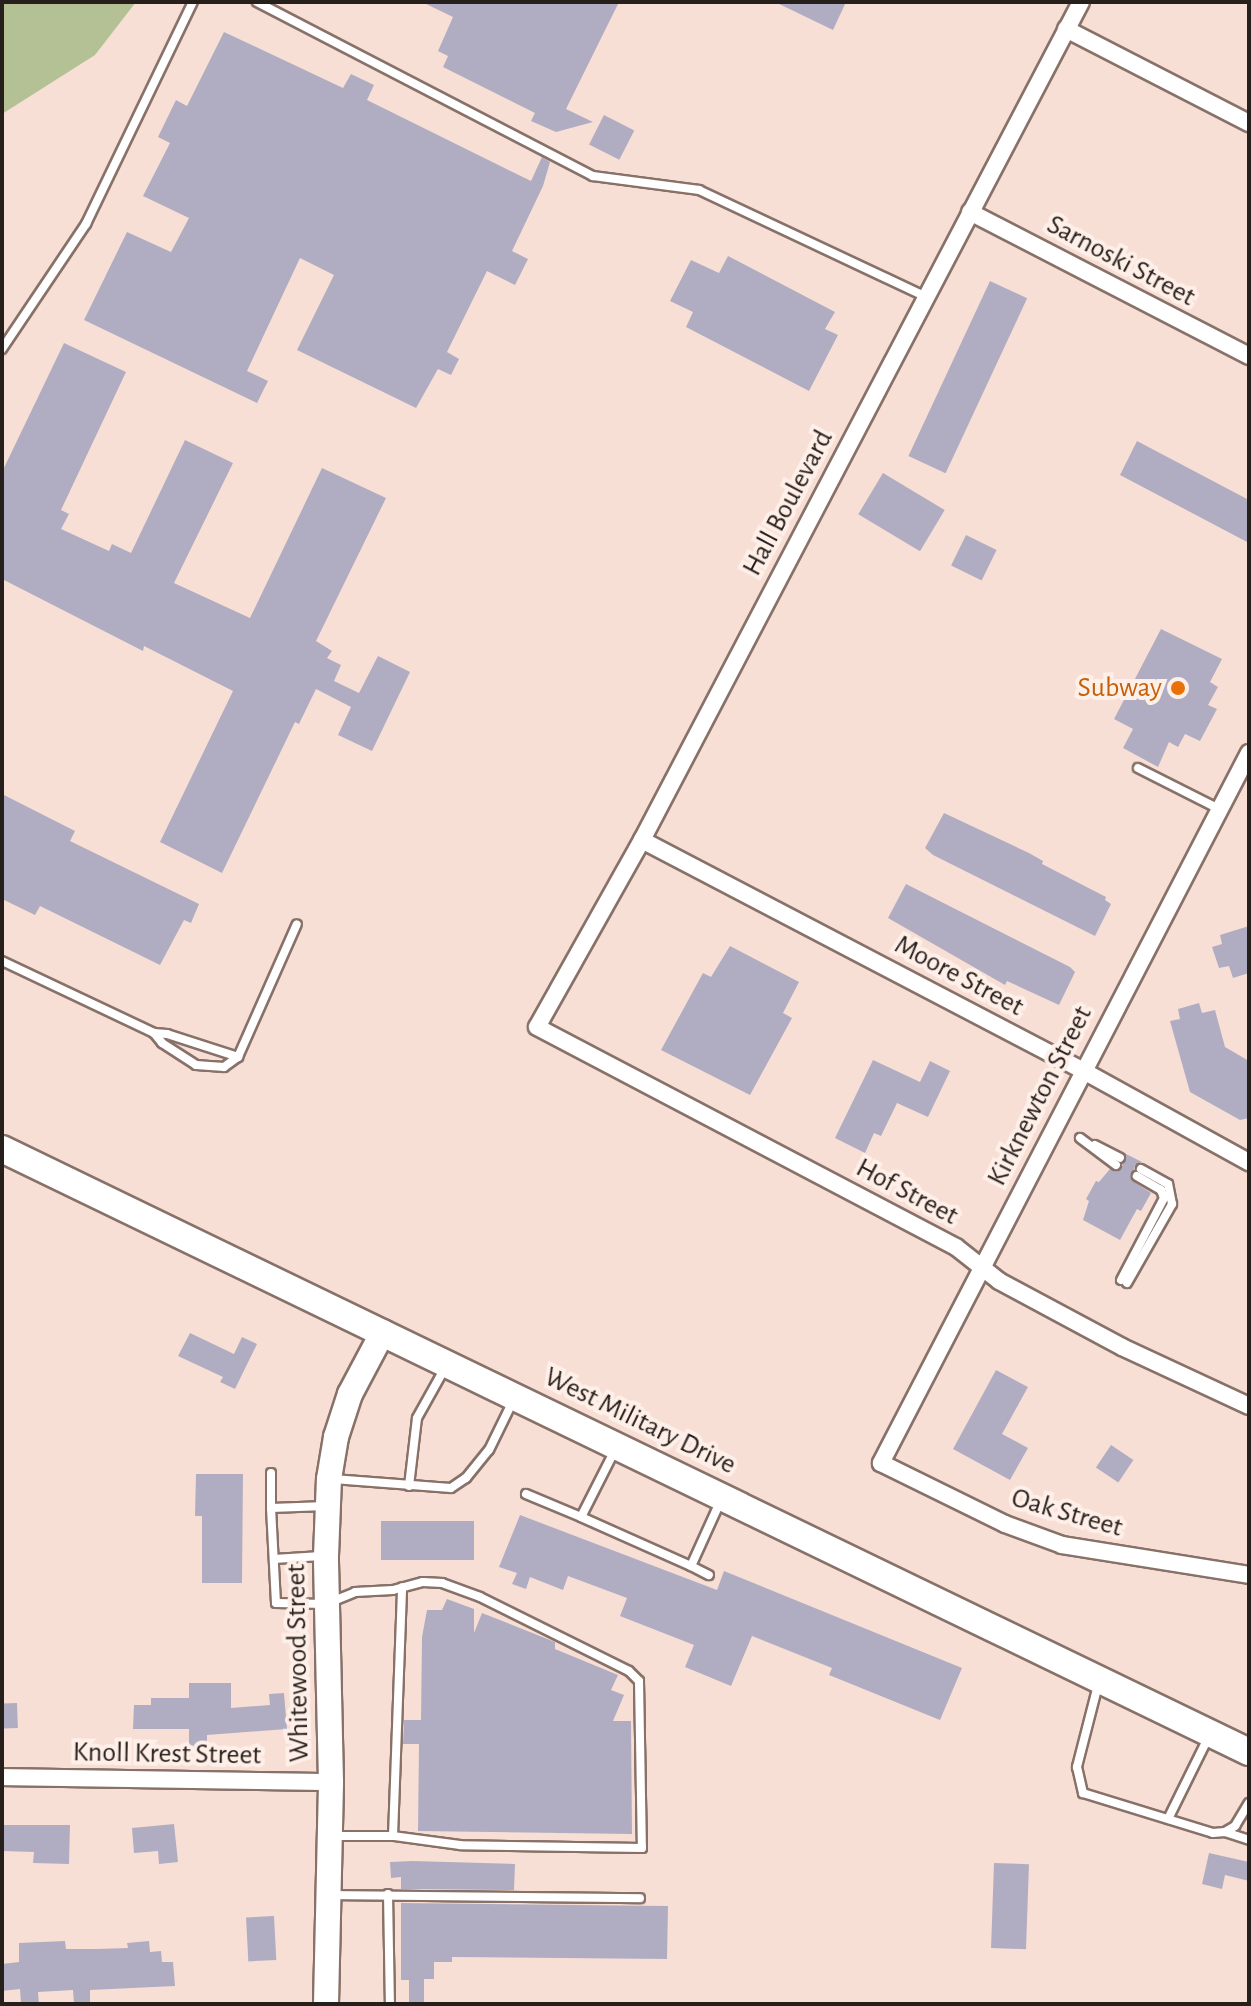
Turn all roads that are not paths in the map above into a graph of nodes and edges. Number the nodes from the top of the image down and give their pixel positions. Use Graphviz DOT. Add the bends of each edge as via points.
graph roads {
  1 [pos="193,2"];
  2 [pos="1081,2"];
  3 [pos="260,3"];
  4 [pos="1066,29"];
  5 [pos="1249,123"];
  6 [pos="970,212"];
  7 [pos="926,297"];
  8 [pos="2,349"];
  9 [pos="1249,356"];
  10 [pos="1249,753"];
  11 [pos="1138,768"];
  12 [pos="1219,809"];
  13 [pos="642,840"];
  14 [pos="297,924"];
  15 [pos="2,961"];
  16 [pos="537,1027"];
  17 [pos="154,1033"];
  18 [pos="238,1057"];
  19 [pos="1082,1070"];
  20 [pos="1080,1138"];
  21 [pos="2,1149"];
  22 [pos="1118,1162"];
  23 [pos="1249,1162"];
  24 [pos="1139,1172"];
  25 [pos="981,1268"];
  26 [pos="1124,1282"];
  27 [pos="383,1332"];
  28 [pos="448,1363"];
  29 [pos="516,1396"];
  30 [pos="1249,1406"];
  31 [pos="617,1445"];
  32 [pos="881,1463"];
  33 [pos="271,1473"];
  34 [pos="329,1479"];
  35 [pos="409,1486"];
  36 [pos="526,1494"];
  37 [pos="723,1497"];
  38 [pos="327,1506"];
  39 [pos="271,1508"];
  40 [pos="581,1517"];
  41 [pos="326,1556"];
  42 [pos="274,1559"];
  43 [pos="691,1566"];
  44 [pos="709,1575"];
  45 [pos="1249,1575"];
  46 [pos="402,1587"];
  47 [pos="326,1604"];
  48 [pos="1099,1680"];
  49 [pos="1210,1733"];
  50 [pos="1249,1752"];
  51 [pos="2,1777"];
  52 [pos="331,1782"];
  53 [pos="1249,1803"];
  54 [pos="1168,1819"];
  55 [pos="1225,1832"];
  56 [pos="330,1836"];
  57 [pos="393,1836"];
  58 [pos="1249,1840"];
  59 [pos="388,1894"];
  60 [pos="328,1895"];
  61 [pos="640,1898"];
  62 [pos="326,2004"];
  63 [pos="390,2004"];
  1 -- 8 [label="lane" via="86,224"];
  2 -- 4 [label="street, Hall Boulevard"];
  3 -- 7 [label="lane" via="593,176 699,190"];
  4 -- 5 [label="street"];
  4 -- 6 [label="street, Hall Boulevard"];
  6 -- 7 [label="street, Hall Boulevard"];
  6 -- 9 [label="street, Sarnoski Street"];
  7 -- 13 [label="street, Hall Boulevard"];
  10 -- 12 [label="street, Kirknewton Street"];
  11 -- 12 [label="lane"];
  12 -- 19 [label="street, Kirknewton Street"];
  13 -- 16 [label="street, Hall Boulevard"];
  13 -- 19 [label="street, Moore Street"];
  14 -- 18 [label="lane"];
  15 -- 17 [label="lane"];
  16 -- 25 [label="street, Hof Street" via="956,1247"];
  17 -- 18 [label="lane"];
  17 -- 18 [label="lane" via="204,1068 224,1067"];
  19 -- 23 [label="street, Moore Street"];
  19 -- 25 [label="street, Kirknewton Street"];
  20 -- 22 [label="lane"];
  21 -- 27 [label="main road, West Military Drive"];
  24 -- 26 [label="lane" via="1164,1198"];
  25 -- 30 [label="street, Hof Street" via="1122,1347"];
  25 -- 32 [label="street, Kirknewton Street"];
  27 -- 28 [label="main road, West Military Drive"];
  27 -- 34 [label="street, Whitewood Street" via="350,1394"];
  28 -- 29 [label="main road, West Military Drive"];
  28 -- 35 [label="lane" via="417,1418"];
  29 -- 31 [label="main road, West Military Drive"];
  29 -- 35 [label="lane" via="489,1450 466,1478 451,1488"];
  31 -- 37 [label="main road, West Military Drive"];
  31 -- 40 [label="lane"];
  32 -- 45 [label="street, Oak Street" via="1005,1524 1062,1545"];
  33 -- 39 [label="lane"];
  34 -- 35 [label="lane"];
  34 -- 38 [label="street, Whitewood Street"];
  36 -- 40 [label="lane"];
  37 -- 43 [label="lane"];
  37 -- 48 [label="main road, West Military Drive"];
  38 -- 39 [label="lane"];
  38 -- 41 [label="street, Whitewood Street"];
  39 -- 42 [label="lane"];
  40 -- 43 [label="lane"];
  41 -- 42 [label="lane"];
  41 -- 47 [label="street, Whitewood Street"];
  42 -- 47 [label="lane" via="276,1603"];
  43 -- 44 [label="lane"];
  46 -- 47 [label="lane" via="355,1592"];
  46 -- 57 [label="lane"];
  46 -- 57 [label="lane" via="442,1583 480,1597 629,1671 639,1681 642,1848 460,1845"];
  47 -- 52 [label="street, Whitewood Street"];
  48 -- 49 [label="main road, West Military Drive"];
  48 -- 54 [label="lane" via="1077,1767 1083,1793"];
  49 -- 50 [label="main road, West Military Drive"];
  49 -- 54 [label="lane"];
  51 -- 52 [label="street, Knoll Krest Street"];
  52 -- 56 [label="street, Whitewood Street"];
  53 -- 55 [label="lane"];
  54 -- 55 [label="lane"];
  55 -- 58 [label="lane"];
  56 -- 57 [label="lane"];
  56 -- 60 [label="street, Whitewood Street"];
  59 -- 60 [label="lane"];
  59 -- 61 [label="lane"];
  59 -- 63 [label="lane"];
  60 -- 62 [label="street, Whitewood Street"];
}
